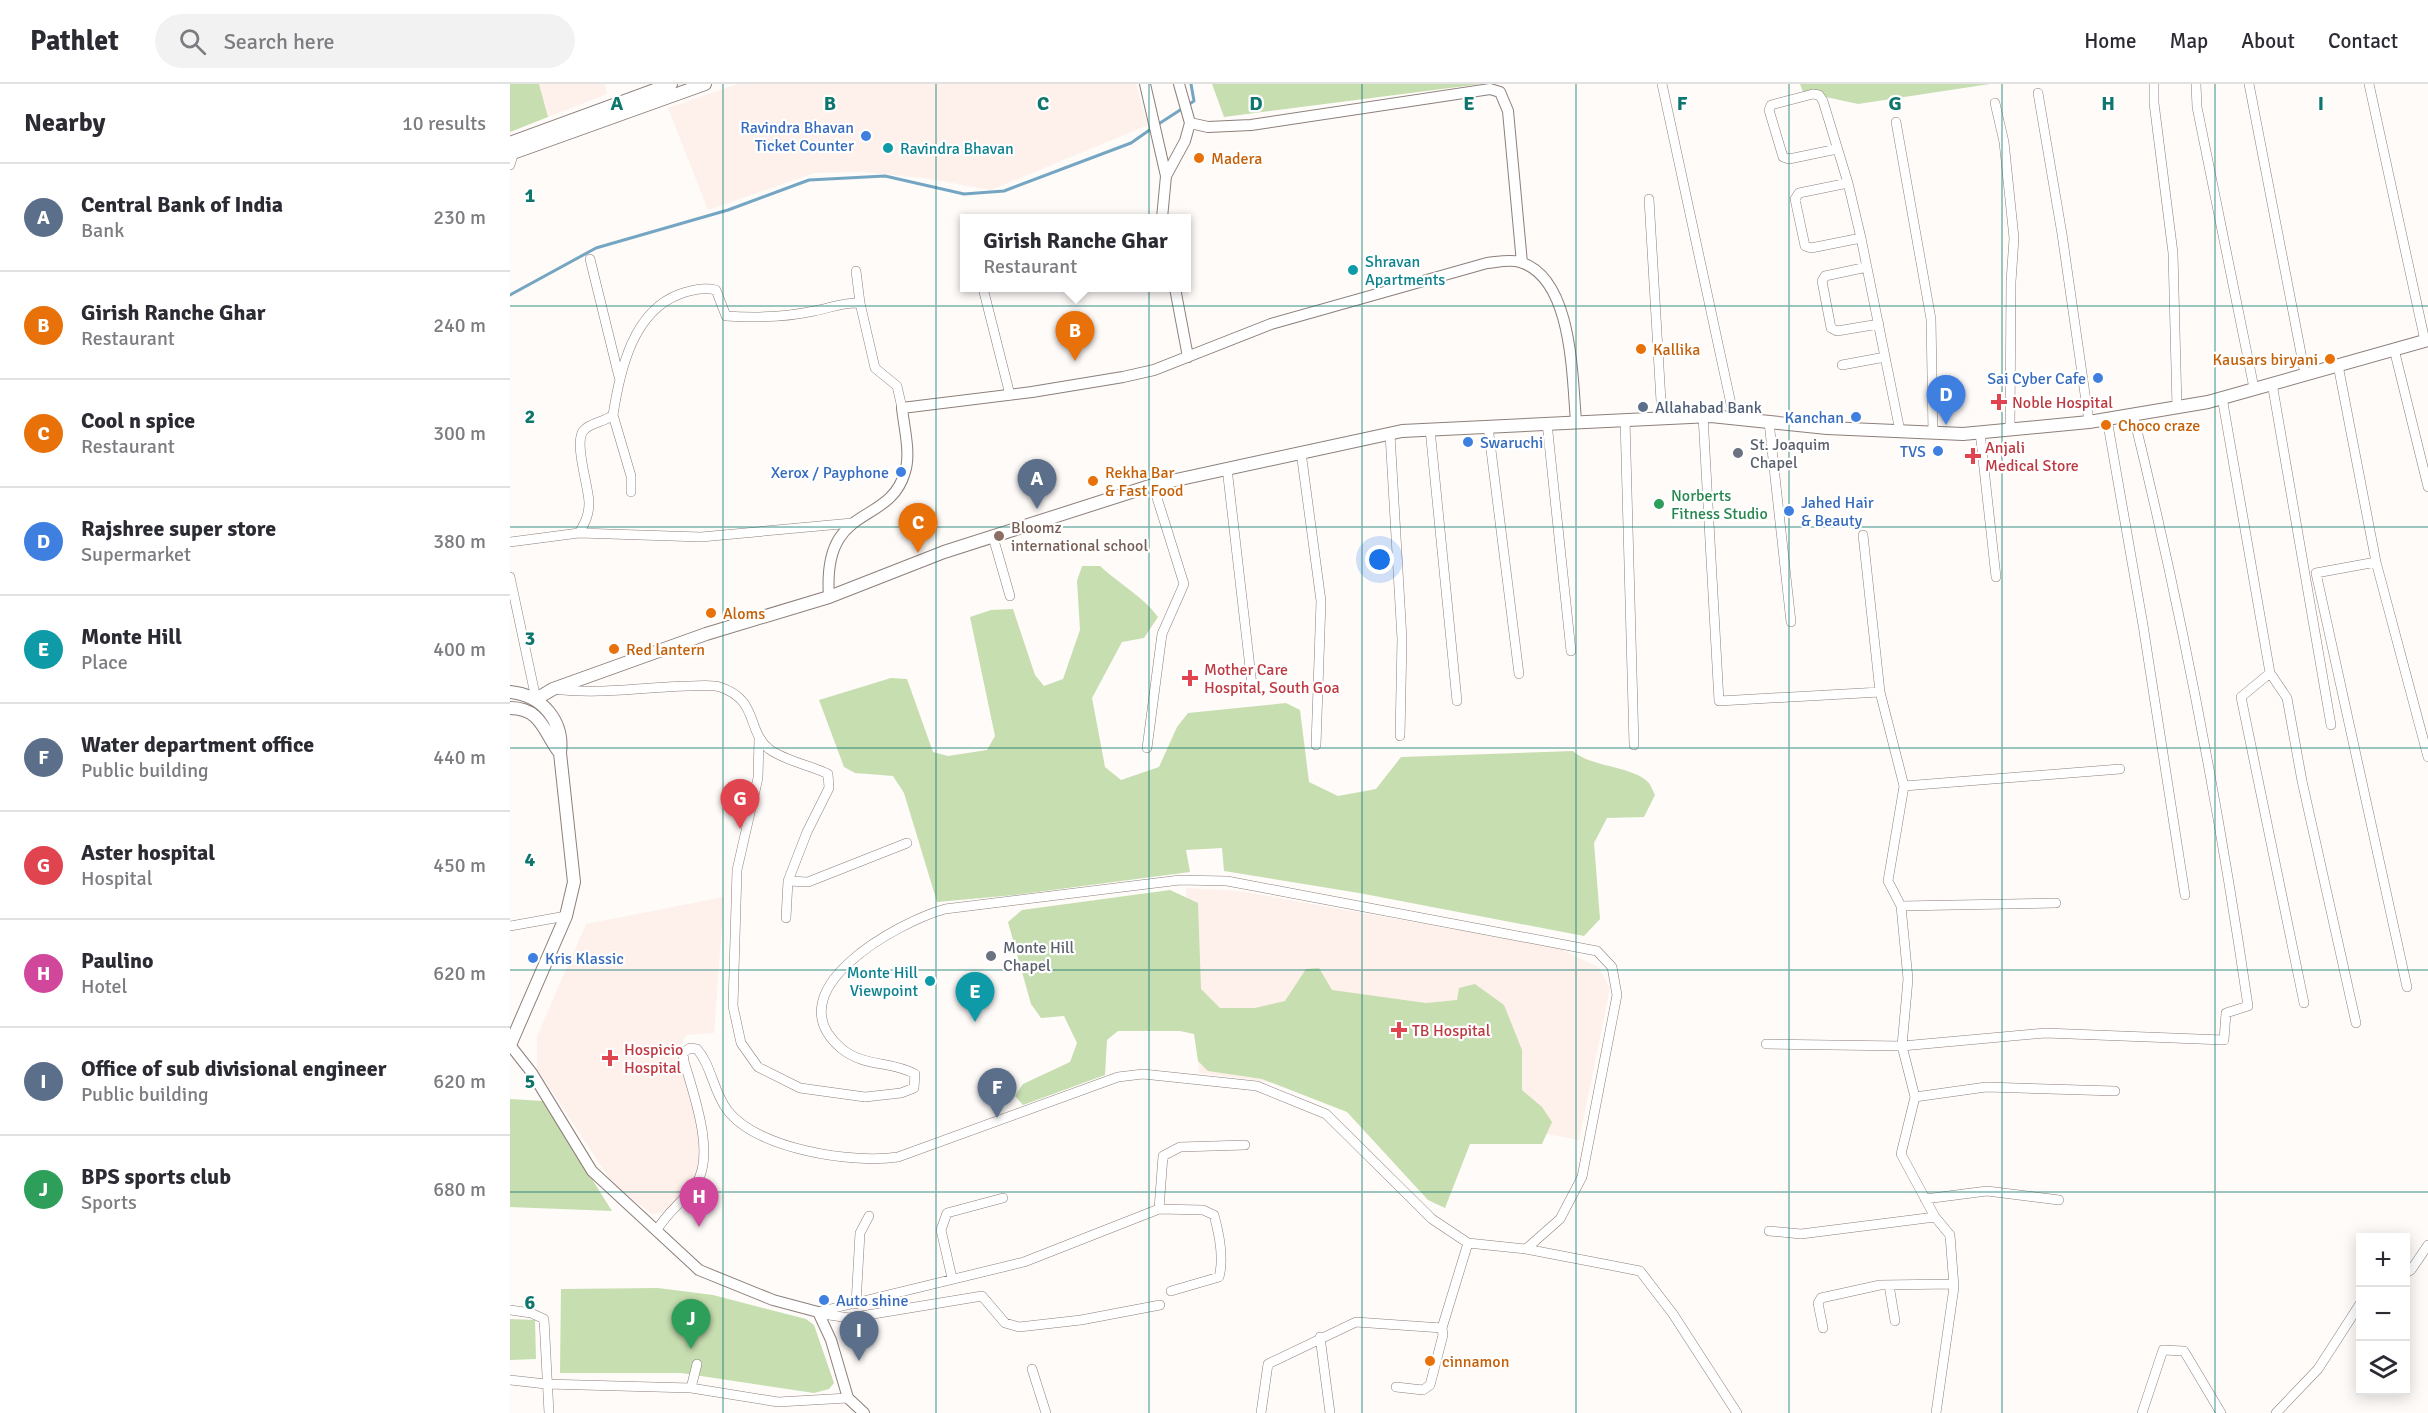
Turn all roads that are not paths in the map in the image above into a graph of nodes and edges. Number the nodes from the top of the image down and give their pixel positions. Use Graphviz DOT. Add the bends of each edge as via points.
graph roads {
  1 [pos="671,84"];
  2 [pos="705,84"];
  3 [pos="1145,84"];
  4 [pos="1179,84"];
  5 [pos="1662,84"];
  6 [pos="2154,84"];
  7 [pos="2196,84"];
  8 [pos="2248,84"];
  9 [pos="2369,84"];
  10 [pos="2037,93"];
  11 [pos="1995,103"];
  12 [pos="1189,118"];
  13 [pos="1896,122"];
  14 [pos="1836,149"];
  15 [pos="511,150"];
  16 [pos="510,165"];
  17 [pos="1166,176"];
  18 [pos="1848,183"];
  19 [pos="1649,199"];
  20 [pos="1162,214"];
  21 [pos="1861,238"];
  22 [pos="590,259"];
  23 [pos="1522,263"];
  24 [pos="1867,267"];
  25 [pos="856,272"];
  26 [pos="984,292"];
  27 [pos="1175,292"];
  28 [pos="860,303"];
  29 [pos="1879,324"];
  30 [pos="2427,340"];
  31 [pos="2394,350"];
  32 [pos="1188,357"];
  33 [pos="1885,357"];
  34 [pos="1842,365"];
  35 [pos="2338,365"];
  36 [pos="2305,374"];
  37 [pos="619,377"];
  38 [pos="2272,383"];
  39 [pos="2254,388"];
  40 [pos="1010,395"];
  41 [pos="2222,398"];
  42 [pos="2177,407"];
  43 [pos="902,408"];
  44 [pos="2133,414"];
  45 [pos="613,415"];
  46 [pos="1703,416"];
  47 [pos="1662,418"];
  48 [pos="1734,418"];
  49 [pos="1625,419"];
  50 [pos="2107,419"];
  51 [pos="1576,421"];
  52 [pos="1769,422"];
  53 [pos="2089,422"];
  54 [pos="1547,423"];
  55 [pos="1488,426"];
  56 [pos="1430,429"];
  57 [pos="2010,429"];
  58 [pos="1900,431"];
  59 [pos="1980,432"];
  60 [pos="1933,433"];
  61 [pos="1390,434"];
  62 [pos="1301,452"];
  63 [pos="1227,468"];
  64 [pos="1153,485"];
  65 [pos="2428,487"];
  66 [pos="631,492"];
  67 [pos="852,523"];
  68 [pos="579,533"];
  69 [pos="1863,535"];
  70 [pos="993,537"];
  71 [pos="510,542"];
  72 [pos="2376,562"];
  73 [pos="510,577"];
  74 [pos="1996,577"];
  75 [pos="1010,596"];
  76 [pos="829,597"];
  77 [pos="1791,622"];
  78 [pos="1571,651"];
  79 [pos="2270,672"];
  80 [pos="1519,674"];
  81 [pos="1252,685"];
  82 [pos="553,689"];
  83 [pos="1880,692"];
  84 [pos="510,693"];
  85 [pos="536,699"];
  86 [pos="1457,701"];
  87 [pos="510,708"];
  88 [pos="2331,724"];
  89 [pos="1400,736"];
  90 [pos="759,739"];
  91 [pos="1316,745"];
  92 [pos="1634,745"];
  93 [pos="1147,748"];
  94 [pos="560,753"];
  95 [pos="2428,757"];
  96 [pos="2120,769"];
  97 [pos="1904,786"];
  98 [pos="907,843"];
  99 [pos="788,881"];
  100 [pos="2185,895"];
  101 [pos="2056,903"];
  102 [pos="1900,906"];
  103 [pos="566,916"];
  104 [pos="786,918"];
  105 [pos="510,926"];
  106 [pos="2407,987"];
  107 [pos="2304,1003"];
  108 [pos="2356,1023"];
  109 [pos="1766,1044"];
  110 [pos="510,1045"];
  111 [pos="1902,1046"];
  112 [pos="2115,1091"];
  113 [pos="1915,1097"];
  114 [pos="1245,1145"];
  115 [pos="1003,1198"];
  116 [pos="1925,1199"];
  117 [pos="2059,1200"];
  118 [pos="1159,1209"];
  119 [pos="869,1216"];
  120 [pos="1935,1217"];
  121 [pos="657,1230"];
  122 [pos="1769,1231"];
  123 [pos="1468,1243"];
  124 [pos="2428,1245"];
  125 [pos="1526,1249"];
  126 [pos="2410,1271"];
  127 [pos="952,1278"];
  128 [pos="1954,1284"];
  129 [pos="1889,1285"];
  130 [pos="1171,1291"];
  131 [pos="856,1304"];
  132 [pos="1160,1305"];
  133 [pos="510,1310"];
  134 [pos="818,1312"];
  135 [pos="2356,1312"];
  136 [pos="1895,1321"];
  137 [pos="1442,1328"];
  138 [pos="1822,1328"];
  139 [pos="1320,1337"];
  140 [pos="697,1364"];
  141 [pos="1032,1369"];
  142 [pos="510,1380"];
  143 [pos="546,1384"];
  144 [pos="691,1388"];
  145 [pos="1396,1388"];
  146 [pos="848,1398"];
  147 [pos="549,1413"];
  148 [pos="864,1413"];
  149 [pos="1046,1413"];
  150 [pos="1262,1413"];
  151 [pos="1330,1413"];
  152 [pos="1737,1413"];
  153 [pos="1936,1413"];
  154 [pos="2142,1413"];
  155 [pos="2221,1413"];
  156 [pos="2276,1413"];
  1 -- 15 [label="main road"];
  2 -- 15 [label="main road"];
  3 -- 17 [label="street"];
  4 -- 12 [label="street"];
  5 -- 48 [label="street"];
  6 -- 42 [label="street" via="2173,253"];
  7 -- 39 [label="street" via="2197,107"];
  8 -- 36 [label="street"];
  9 -- 30 [label="street"];
  10 -- 53 [label="street"];
  11 -- 57 [label="street" via="2004,142 2014,238 2010,282"];
  12 -- 17 [label="street" via="1185,141"];
  12 -- 23 [label="street" via="1208,127 1251,125 1490,89 1500,92 1508,111"];
  13 -- 60 [label="street" via="1932,319"];
  14 -- 14 [label="street" via="1783,157 1769,110 1771,105 1819,95"];
  14 -- 18 [label="street"];
  15 -- 16 [label="street"];
  17 -- 20 [label="street"];
  18 -- 21 [label="street"];
  18 -- 21 [label="street" via="1799,193 1795,199 1805,246"];
  19 -- 47 [label="street"];
  21 -- 24 [label="street"];
  22 -- 37 [label="street"];
  23 -- 32 [label="street" via="1487,263 1398,286 1271,324"];
  23 -- 51 [label="street" via="1546,281 1556,296 1567,342"];
  24 -- 29 [label="street"];
  24 -- 29 [label="street" via="1825,276 1822,281 1831,328 1837,332"];
  25 -- 28 [label="street"];
  26 -- 40 [label="street"];
  27 -- 32 [label="street"];
  28 -- 37 [label="street" via="784,315 726,316 716,290 689,291 652,309"];
  28 -- 43 [label="street" via="875,368 897,386"];
  29 -- 33 [label="street"];
  30 -- 31 [label="main road"];
  31 -- 35 [label="main road"];
  31 -- 65 [label="street"];
  32 -- 40 [label="street" via="1123,377"];
  33 -- 34 [label="street"];
  33 -- 58 [label="street"];
  35 -- 36 [label="main road"];
  35 -- 72 [label="street"];
  36 -- 38 [label="main road"];
  37 -- 45 [label="street"];
  38 -- 39 [label="main road"];
  38 -- 88 [label="street"];
  39 -- 41 [label="main road"];
  40 -- 43 [label="street"];
  41 -- 42 [label="main road"];
  41 -- 79 [label="street"];
  42 -- 44 [label="main road"];
  43 -- 67 [label="street" via="908,460 905,475 886,499"];
  44 -- 50 [label="main road"];
  44 -- 111 [label="street" via="2160,523 2202,734 2248,1006 2226,1013 2224,1040 2045,1033"];
  45 -- 66 [label="street" via="631,476"];
  45 -- 68 [label="street" via="584,429 581,436 581,462 589,504 587,520"];
  46 -- 47 [label="main road"];
  46 -- 48 [label="main road"];
  46 -- 83 [label="street" via="1719,701"];
  47 -- 49 [label="main road"];
  48 -- 52 [label="main road"];
  49 -- 51 [label="main road"];
  49 -- 92 [label="street"];
  50 -- 53 [label="main road"];
  50 -- 100 [label="street"];
  51 -- 54 [label="main road"];
  52 -- 58 [label="main road"];
  52 -- 77 [label="street"];
  53 -- 57 [label="main road"];
  54 -- 55 [label="main road"];
  54 -- 78 [label="street"];
  55 -- 56 [label="main road"];
  55 -- 80 [label="street"];
  56 -- 61 [label="main road"];
  56 -- 86 [label="street"];
  57 -- 59 [label="main road"];
  58 -- 60 [label="main road"];
  59 -- 60 [label="main road"];
  59 -- 74 [label="street"];
  61 -- 62 [label="main road"];
  61 -- 89 [label="street" via="1402,639"];
  62 -- 63 [label="main road"];
  62 -- 91 [label="street" via="1321,601"];
  63 -- 64 [label="main road"];
  63 -- 81 [label="street"];
  64 -- 70 [label="main road"];
  64 -- 93 [label="street" via="1184,584 1162,634"];
  67 -- 68 [label="street" via="700,537"];
  67 -- 76 [label="street" via="843,531 832,555"];
  68 -- 71 [label="street"];
  69 -- 83 [label="street"];
  70 -- 75 [label="street"];
  70 -- 76 [label="main road"];
  72 -- 95 [label="street"];
  72 -- 106 [label="street" via="2316,573"];
  73 -- 85 [label="street"];
  76 -- 82 [label="main road" via="706,633"];
  79 -- 107 [label="street" via="2241,697"];
  79 -- 108 [label="street" via="2287,698"];
  82 -- 85 [label="main road"];
  82 -- 90 [label="street" via="581,693 719,686 741,698 752,714"];
  83 -- 97 [label="street"];
  84 -- 85 [label="main road"];
  85 -- 94 [label="main road" via="555,720"];
  87 -- 94 [label="main road" via="525,710 542,721"];
  90 -- 99 [label="street" via="770,750 828,774 829,788"];
  90 -- 125 [label="street" via="758,778 737,870 733,1006 741,1043 758,1067 800,1088 865,1097 914,1088 915,1074 904,1068 873,1064 842,1048 829,1035 822,1017 823,998 834,977 859,954 921,916 945,909 1180,880 1227,881 1597,951 1612,967 1617,995 1582,1177 1560,1219"];
  94 -- 103 [label="main road" via="574,882"];
  96 -- 97 [label="street"];
  97 -- 102 [label="street" via="1888,881"];
  98 -- 99 [label="street" via="808,882"];
  99 -- 104 [label="street"];
  101 -- 102 [label="street"];
  102 -- 111 [label="street" via="1908,979"];
  103 -- 105 [label="street"];
  103 -- 110 [label="main road"];
  109 -- 111 [label="street"];
  110 -- 121 [label="street" via="592,1171"];
  111 -- 113 [label="street"];
  112 -- 113 [label="street" via="1986,1087"];
  113 -- 116 [label="street" via="1900,1154"];
  114 -- 118 [label="street" via="1180,1147 1163,1156"];
  115 -- 127 [label="street" via="947,1213 941,1230"];
  116 -- 117 [label="street" via="1987,1191"];
  116 -- 120 [label="street"];
  118 -- 127 [label="street" via="1023,1262"];
  118 -- 130 [label="street" via="1203,1210 1214,1215 1217,1223 1219,1277"];
  119 -- 131 [label="street" via="859,1239"];
  120 -- 122 [label="street" via="1802,1234"];
  120 -- 128 [label="street" via="1950,1235"];
  121 -- 123 [label="street" via="664,1217 697,1183 703,1167 705,1149 683,1053 690,1048 704,1057 717,1093 730,1113 748,1126 813,1154 845,1159 875,1161 898,1157 1119,1077 1143,1074 1257,1086 1326,1114 1432,1219"];
  121 -- 134 [label="street" via="699,1270 774,1300"];
  123 -- 125 [label="street"];
  123 -- 137 [label="street"];
  124 -- 126 [label="street"];
  125 -- 152 [label="street" via="1640,1271"];
  127 -- 131 [label="street"];
  128 -- 129 [label="street"];
  128 -- 153 [label="street"];
  129 -- 136 [label="street"];
  129 -- 138 [label="street" via="1821,1298 1818,1303"];
  131 -- 134 [label="street"];
  132 -- 134 [label="street" via="1019,1327 1005,1323 982,1296 849,1318"];
  133 -- 143 [label="street" via="543,1319"];
  134 -- 146 [label="street" via="831,1340"];
  135 -- 156 [label="street" via="2318,1369"];
  137 -- 139 [label="street" via="1356,1322"];
  137 -- 145 [label="street" via="1430,1385 1423,1390"];
  139 -- 150 [label="street" via="1268,1364"];
  139 -- 151 [label="street"];
  140 -- 144 [label="street"];
  141 -- 149 [label="street"];
  142 -- 143 [label="street"];
  143 -- 144 [label="street"];
  143 -- 147 [label="street"];
  144 -- 146 [label="street" via="778,1402"];
  146 -- 148 [label="street"];
  154 -- 155 [label="street" via="2163,1350 2184,1351"];
}
